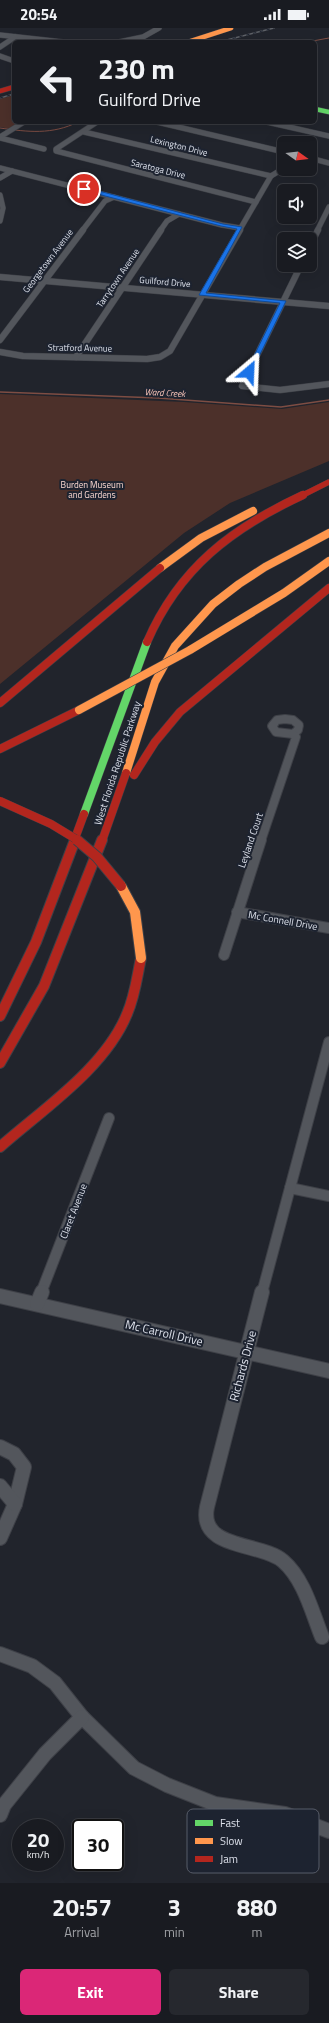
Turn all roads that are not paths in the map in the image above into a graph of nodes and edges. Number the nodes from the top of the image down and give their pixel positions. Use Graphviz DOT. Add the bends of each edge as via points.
graph roads {
  1 [pos="159,28"];
  2 [pos="230,28"];
  3 [pos="0,35"];
  4 [pos="15,37"];
  5 [pos="44,40"];
  6 [pos="129,40"];
  7 [pos="194,40"];
  8 [pos="0,43"];
  9 [pos="5,43"];
  10 [pos="0,46"];
  11 [pos="0,56"];
  12 [pos="12,60"];
  13 [pos="12,88"];
  14 [pos="0,91"];
  15 [pos="317,105"];
  16 [pos="329,108"];
  17 [pos="317,109"];
  18 [pos="329,112"];
  19 [pos="22,124"];
  20 [pos="94,124"];
  21 [pos="165,124"];
  22 [pos="275,124"];
  23 [pos="84,132"];
  24 [pos="1,136"];
  25 [pos="329,136"];
  26 [pos="44,149"];
  27 [pos="277,150"];
  28 [pos="317,160"];
  29 [pos="329,163"];
  30 [pos="0,168"];
  31 [pos="12,171"];
  32 [pos="277,172"];
  33 [pos="271,176"];
  34 [pos="0,178"];
  35 [pos="0,195"];
  36 [pos="114,196"];
  37 [pos="256,202"];
  38 [pos="329,207"];
  39 [pos="179,214"];
  40 [pos="0,221"];
  41 [pos="240,228"];
  42 [pos="317,232"];
  43 [pos="298,272"];
  44 [pos="0,277"];
  45 [pos="44,281"];
  46 [pos="123,288"];
  47 [pos="202,295"];
  48 [pos="283,301"];
  49 [pos="329,306"];
  50 [pos="0,340"];
  51 [pos="0,352"];
  52 [pos="76,357"];
  53 [pos="329,384"];
  54 [pos="329,481"];
  55 [pos="329,533"];
  56 [pos="327,564"];
  57 [pos="329,588"];
  58 [pos="0,703"];
  59 [pos="293,734"];
  60 [pos="0,749"];
  61 [pos="0,801"];
  62 [pos="113,814"];
  63 [pos="237,912"];
  64 [pos="329,928"];
  65 [pos="224,955"];
  66 [pos="0,1016"];
  67 [pos="328,1048"];
  68 [pos="0,1063"];
  69 [pos="108,1118"];
  70 [pos="0,1147"];
  71 [pos="290,1188"];
  72 [pos="329,1196"];
  73 [pos="0,1296"];
  74 [pos="37,1304"];
  75 [pos="246,1352"];
  76 [pos="329,1370"];
  77 [pos="0,1447"];
  78 [pos="0,1486"];
  79 [pos="15,1504"];
  80 [pos="0,1538"];
  81 [pos="322,1637"];
  82 [pos="0,1654"];
  83 [pos="82,1717"];
  84 [pos="250,1809"];
  85 [pos="0,1815"];
  86 [pos="319,1827"];
  87 [pos="329,1831"];
  1 -- 6 [label="street" via="143,37"];
  2 -- 7 [label="main road"];
  3 -- 4 [label="street"];
  4 -- 5 [label="street"];
  4 -- 9 [label="street"];
  8 -- 9 [label="street"];
  9 -- 10 [label="street"];
  11 -- 12 [label="street"];
  13 -- 14 [label="main road"];
  15 -- 16 [label="main road"];
  17 -- 18 [label="main road"];
  19 -- 24 [label="street"];
  20 -- 23 [label="street"];
  21 -- 27 [label="street"];
  22 -- 25 [label="street"];
  23 -- 33 [label="street, Lexington Drive"];
  23 -- 37 [label="street, Saratoga Drive" via="56,151"];
  24 -- 26 [label="street"];
  28 -- 29 [label="street"];
  30 -- 31 [label="street"];
  31 -- 34 [label="street"];
  31 -- 36 [label="street"];
  32 -- 33 [label="street"];
  33 -- 37 [label="street"];
  35 -- 40 [label="street" via="3,208"];
  36 -- 39 [label="street"];
  36 -- 45 [label="street, Georgetown Avenue" via="105,201"];
  37 -- 41 [label="street"];
  38 -- 42 [label="street"];
  39 -- 41 [label="street"];
  39 -- 46 [label="street, Tarrytown Avenue" via="167,221"];
  41 -- 47 [label="street"];
  43 -- 48 [label="street"];
  44 -- 45 [label="street, Guilford Drive"];
  45 -- 46 [label="street, Guilford Drive"];
  45 -- 50 [label="street, Georgetown Avenue"];
  46 -- 47 [label="street, Guilford Drive"];
  46 -- 52 [label="street, Tarrytown Avenue"];
  47 -- 48 [label="street, Guilford Drive"];
  47 -- 52 [label="street, Stratford Avenue" via="170,351 160,357"];
  48 -- 49 [label="street, Guilford Drive"];
  48 -- 53 [label="street" via="242,386 280,390"];
  51 -- 52 [label="street, Stratford Avenue" via="23,356"];
  54 -- 58 [label="main road" via="237,517 196,541 156,570 21,688"];
  54 -- 66 [label="main road" via="245,525 206,557 179,586 154,623 40,933 19,982"];
  55 -- 62 [label="main road, West Florida Republic Parkway" via="239,584 213,604 175,646 155,682"];
  56 -- 60 [label="main road, bridge" via="190,650"];
  57 -- 62 [label="main road" via="209,687 164,730 143,757"];
  59 -- 63 [label="street, Leyland Court" via="296,737"];
  61 -- 70 [label="main road, bridge" via="30,812 70,834 100,858 121,885 135,912 141,958 126,1016 111,1042 88,1068"];
  62 -- 68 [label="main road, West Florida Republic Parkway" via="44,986"];
  63 -- 64 [label="street, Mc Connell Drive"];
  63 -- 65 [label="street, Leyland Court"];
  67 -- 71 [label="street, Richards Drive"];
  69 -- 74 [label="street, Claret Avenue"];
  71 -- 72 [label="street"];
  71 -- 75 [label="street, Richards Drive"];
  73 -- 74 [label="street, Mc Carroll Drive"];
  74 -- 75 [label="street, Mc Carroll Drive"];
  75 -- 76 [label="street, Mc Carroll Drive"];
  75 -- 81 [label="street, Richards Drive" via="207,1507 206,1522 214,1533 225,1541 268,1552 282,1561 295,1575"];
  77 -- 79 [label="street" via="17,1455 24,1467"];
  78 -- 79 [label="street"];
  79 -- 80 [label="street"];
  82 -- 83 [label="street" via="32,1666 55,1682"];
  83 -- 84 [label="street" via="134,1768 167,1785 215,1804"];
  83 -- 85 [label="street" via="45,1754 4,1805"];
  86 -- 87 [label="street"];
}
